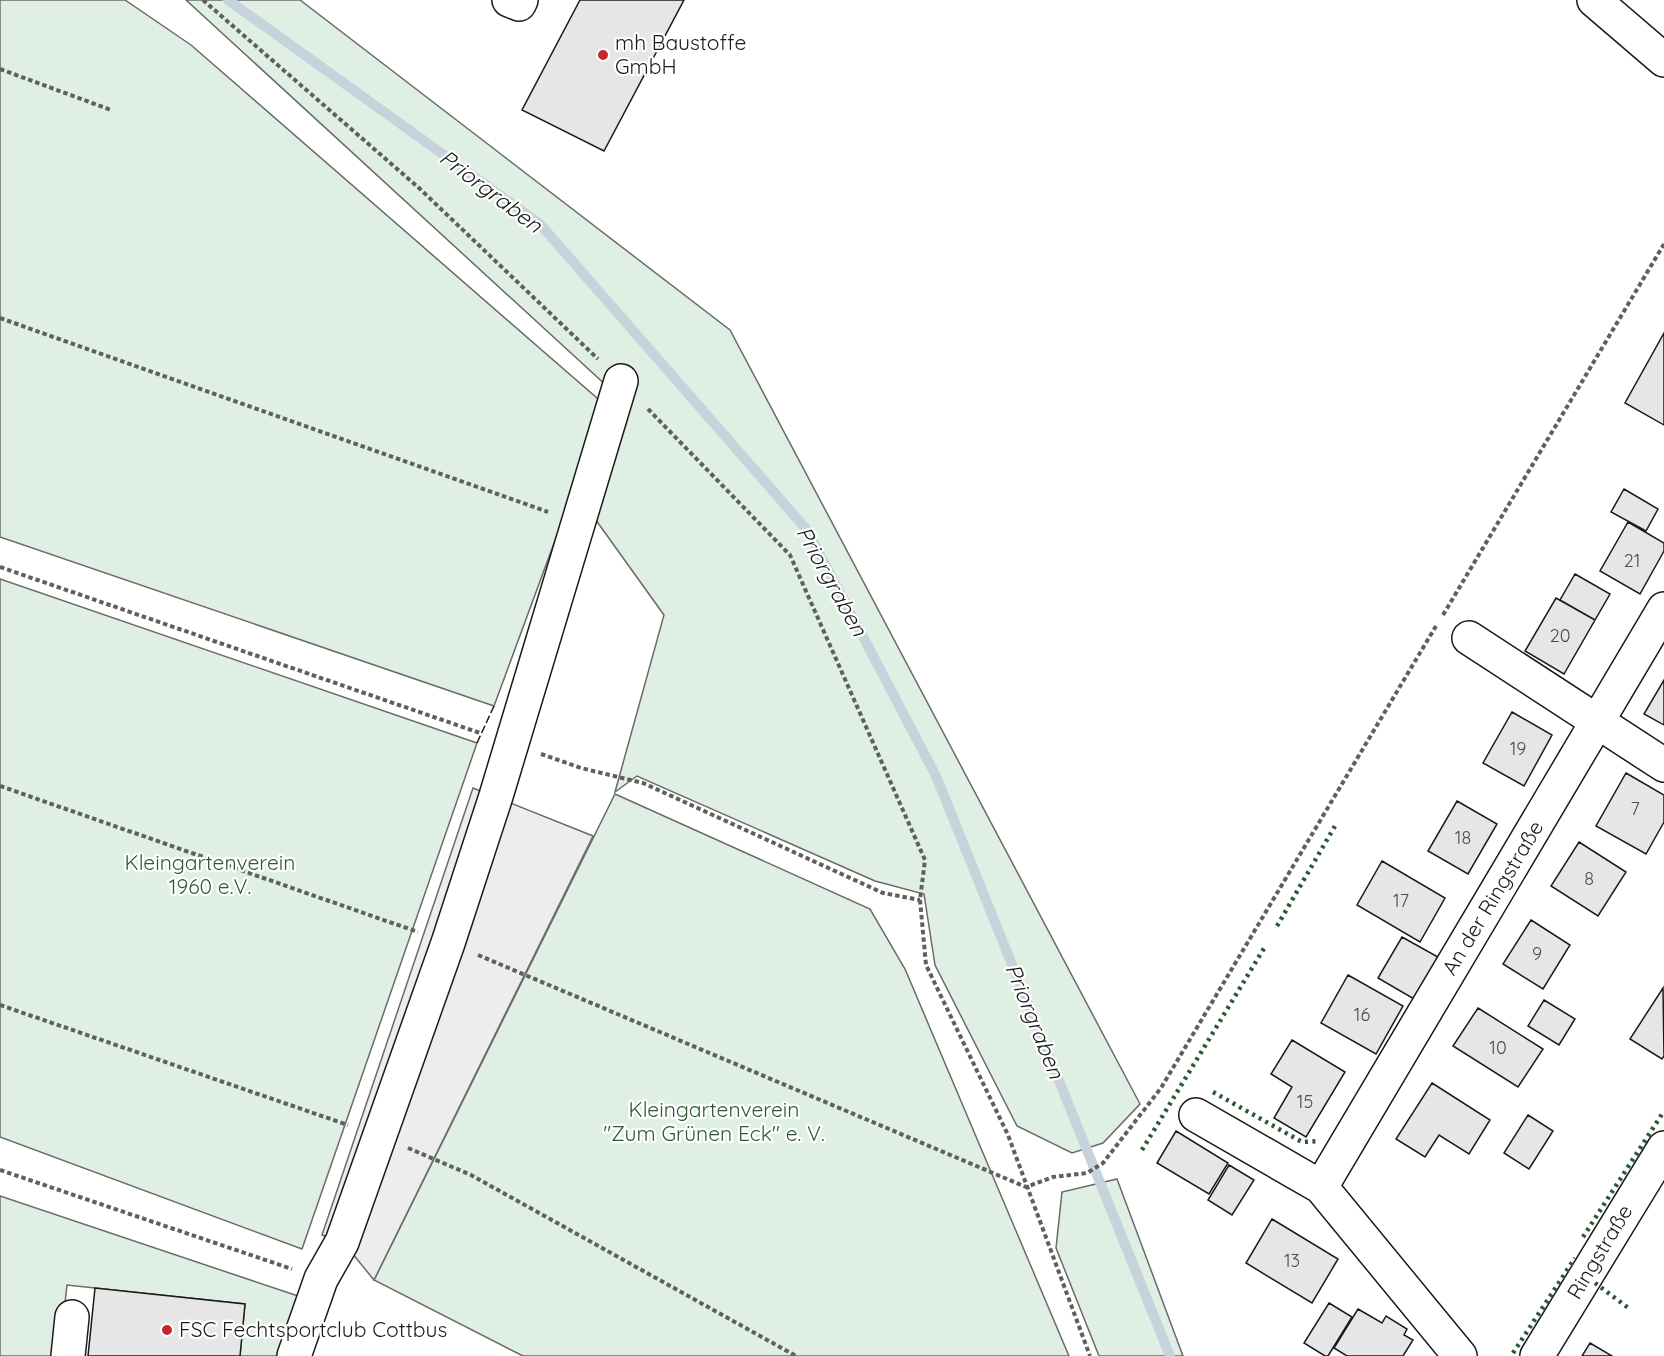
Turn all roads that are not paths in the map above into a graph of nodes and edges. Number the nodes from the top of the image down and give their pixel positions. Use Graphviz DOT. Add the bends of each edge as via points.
graph roads {
  1 [pos="509,0"];
  2 [pos="521,0"];
  3 [pos="1594,0"];
  4 [pos="1664,60"];
  5 [pos="621,381"];
  6 [pos="1664,609"];
  7 [pos="1469,638"];
  8 [pos="1598,724"];
  9 [pos="1664,765"];
  10 [pos="1196,1115"];
  11 [pos="1664,1148"];
  12 [pos="1321,1187"];
  13 [pos="72,1317"];
  14 [pos="68,1356"];
  15 [pos="294,1356"];
  16 [pos="1460,1356"];
  17 [pos="1537,1356"];
  1 -- 2 [label="street" via="519,4"];
  3 -- 4 [label="street"];
  5 -- 15 [label="street" via="448,943 342,1242 321,1279"];
  6 -- 8 [label="street, An der Ringstraße"];
  7 -- 8 [label="street"];
  8 -- 9 [label="street"];
  8 -- 12 [label="street, An der Ringstraße"];
  10 -- 12 [label="street"];
  11 -- 17 [label="street, Ringstraße"];
  12 -- 16 [label="street"];
  13 -- 14 [label="street"];
}
